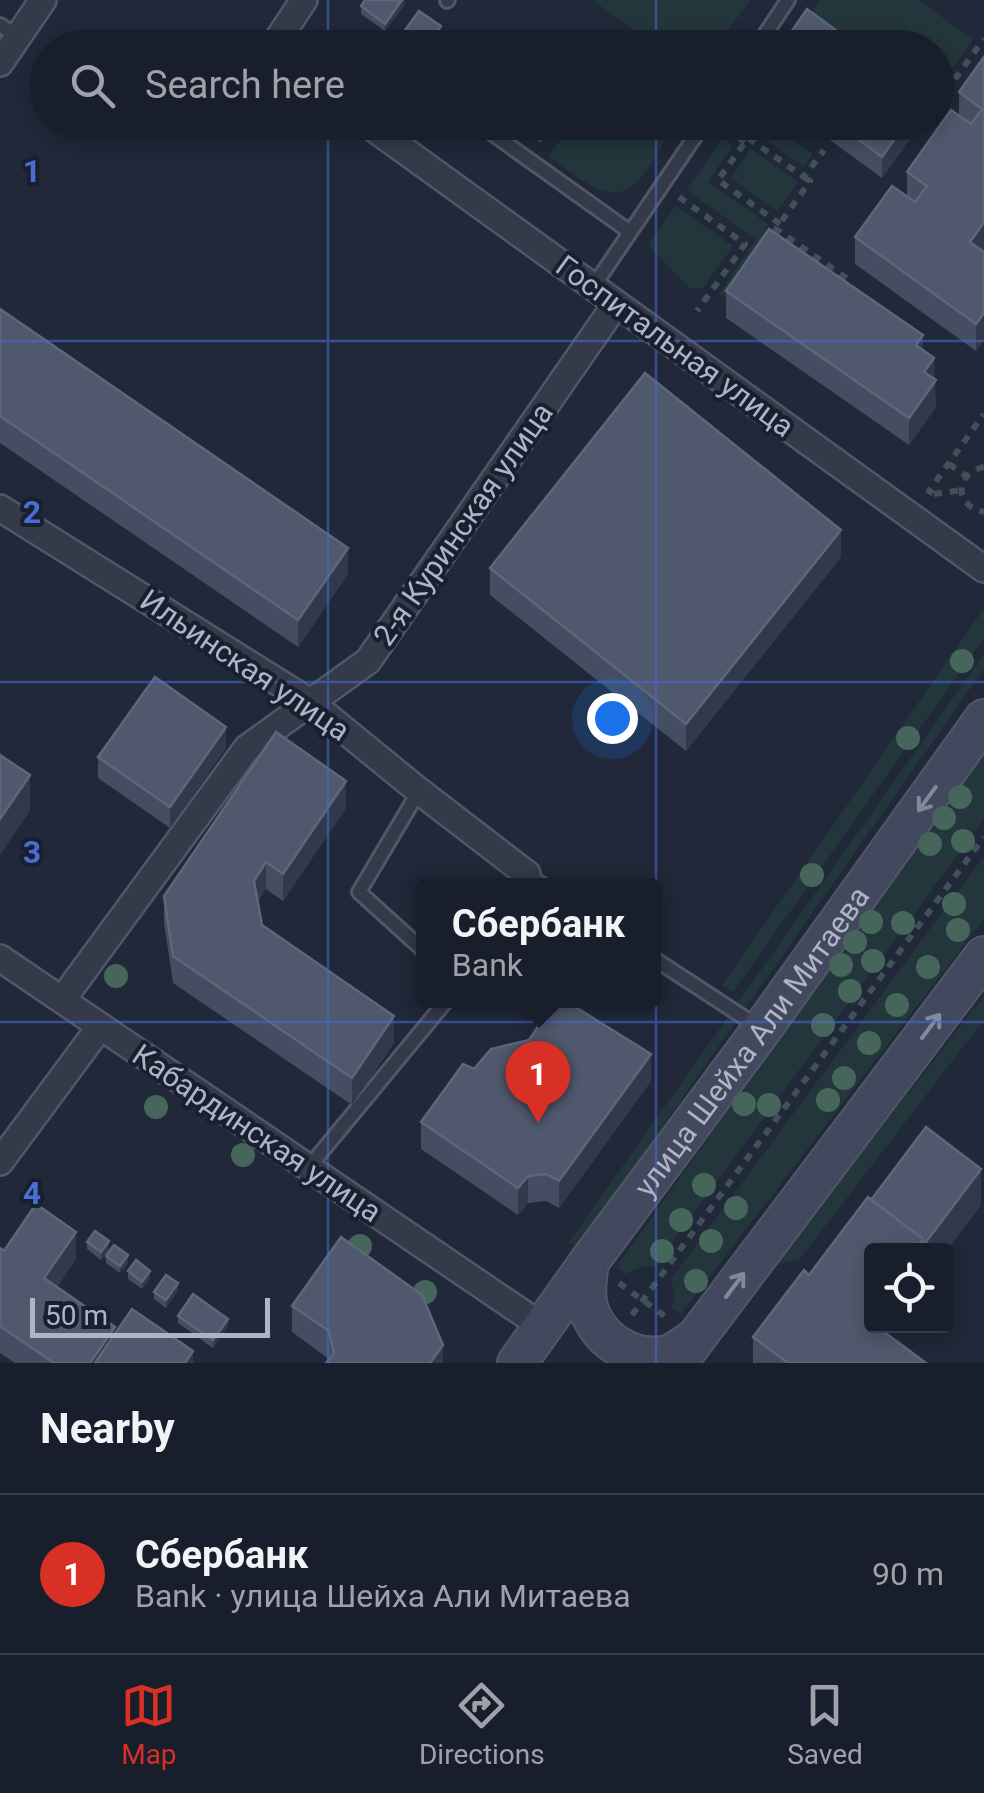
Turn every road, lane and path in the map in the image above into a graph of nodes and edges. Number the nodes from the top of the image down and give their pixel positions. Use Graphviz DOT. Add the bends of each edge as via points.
graph roads {
  1 [pos="43,0"];
  2 [pos="304,0"];
  3 [pos="788,0"];
  4 [pos="284,30"];
  5 [pos="768,30"];
  6 [pos="9,31"];
  7 [pos="984,39"];
  8 [pos="0,63"];
  9 [pos="954,81"];
  10 [pos="391,140"];
  11 [pos="501,140"];
  12 [pos="692,140"];
  13 [pos="741,140"];
  14 [pos="751,140"];
  15 [pos="744,142"];
  16 [pos="824,150"];
  17 [pos="804,177"];
  18 [pos="662,185"];
  19 [pos="780,224"];
  20 [pos="630,232"];
  21 [pos="852,282"];
  22 [pos="593,287"];
  23 [pos="616,304"];
  24 [pos="697,311"];
  25 [pos="984,416"];
  26 [pos="949,464"];
  27 [pos="984,467"];
  28 [pos="966,476"];
  29 [pos="962,490"];
  30 [pos="934,494"];
  31 [pos="950,506"];
  32 [pos="0,508"];
  33 [pos="972,509"];
  34 [pos="984,512"];
  35 [pos="965,517"];
  36 [pos="984,569"];
  37 [pos="310,702"];
  38 [pos="984,719"];
  39 [pos="419,791"];
  40 [pos="984,837"];
  41 [pos="532,878"];
  42 [pos="416,944"];
  43 [pos="984,956"];
  44 [pos="0,958"];
  45 [pos="661,963"];
  46 [pos="62,1000"];
  47 [pos="440,1008"];
  48 [pos="100,1026"];
  49 [pos="762,1029"];
  50 [pos="0,1162"];
  51 [pos="309,1167"];
  52 [pos="588,1262"];
  53 [pos="643,1300"];
  54 [pos="529,1317"];
  55 [pos="622,1330"];
  56 [pos="685,1351"];
  57 [pos="517,1363"];
  1 -- 6 [label="street"];
  2 -- 4 [label="street"];
  3 -- 5 [label="lane"];
  6 -- 8 [label="street"];
  7 -- 9 [label="path"];
  10 -- 22 [label="street, Госпитальная улица"];
  11 -- 20 [label="lane"];
  12 -- 18 [label="lane"];
  13 -- 15 [label="path"];
  14 -- 17 [label="path"];
  15 -- 19 [label="path" via="718,180"];
  16 -- 17 [label="path"];
  17 -- 19 [label="path" via="810,181"];
  18 -- 20 [label="lane"];
  18 -- 24 [label="path" via="746,244"];
  19 -- 21 [label="path" via="776,229"];
  20 -- 22 [label="lane"];
  22 -- 23 [label="street, Госпитальная улица"];
  23 -- 36 [label="street, Госпитальная улица"];
  23 -- 37 [label="street, 2-я Куринская улица" via="368,661"];
  25 -- 26 [label="path"];
  26 -- 28 [label="path"];
  26 -- 30 [label="path" via="929,491"];
  27 -- 28 [label="path"];
  28 -- 29 [label="path"];
  29 -- 30 [label="path"];
  29 -- 33 [label="path"];
  30 -- 31 [label="path"];
  32 -- 37 [label="street, Ильинская улица"];
  33 -- 34 [label="path"];
  33 -- 35 [label="path"];
  37 -- 39 [label="street, Ильинская улица"];
  37 -- 46 [label="street, 2-я Куринская улица" via="247,748"];
  38 -- 49 [label="main road, улица Шейха Али Митаева, one-way"];
  39 -- 41 [label="street, Ильинская улица"];
  39 -- 42 [label="lane" via="359,892"];
  40 -- 53 [label="path"];
  56 -- 43 [label="main road, one-way"];
  44 -- 46 [label="street, Кабардинская улица"];
  45 -- 49 [label="lane"];
  46 -- 48 [label="street, Кабардинская улица"];
  47 -- 51 [label="lane"];
  48 -- 50 [label="street"];
  48 -- 51 [label="street, Кабардинская улица"];
  49 -- 52 [label="main road, улица Шейха Али Митаева"];
  51 -- 54 [label="street, Кабардинская улица"];
  52 -- 53 [label="path"];
  52 -- 54 [label="main road, улица Шейха Али Митаева"];
  52 -- 56 [label="main road" via="587,1300 608,1339 647,1360"];
  53 -- 55 [label="path"];
  53 -- 56 [label="path"];
  54 -- 57 [label="main road, улица Шейха Али Митаева"];
}
